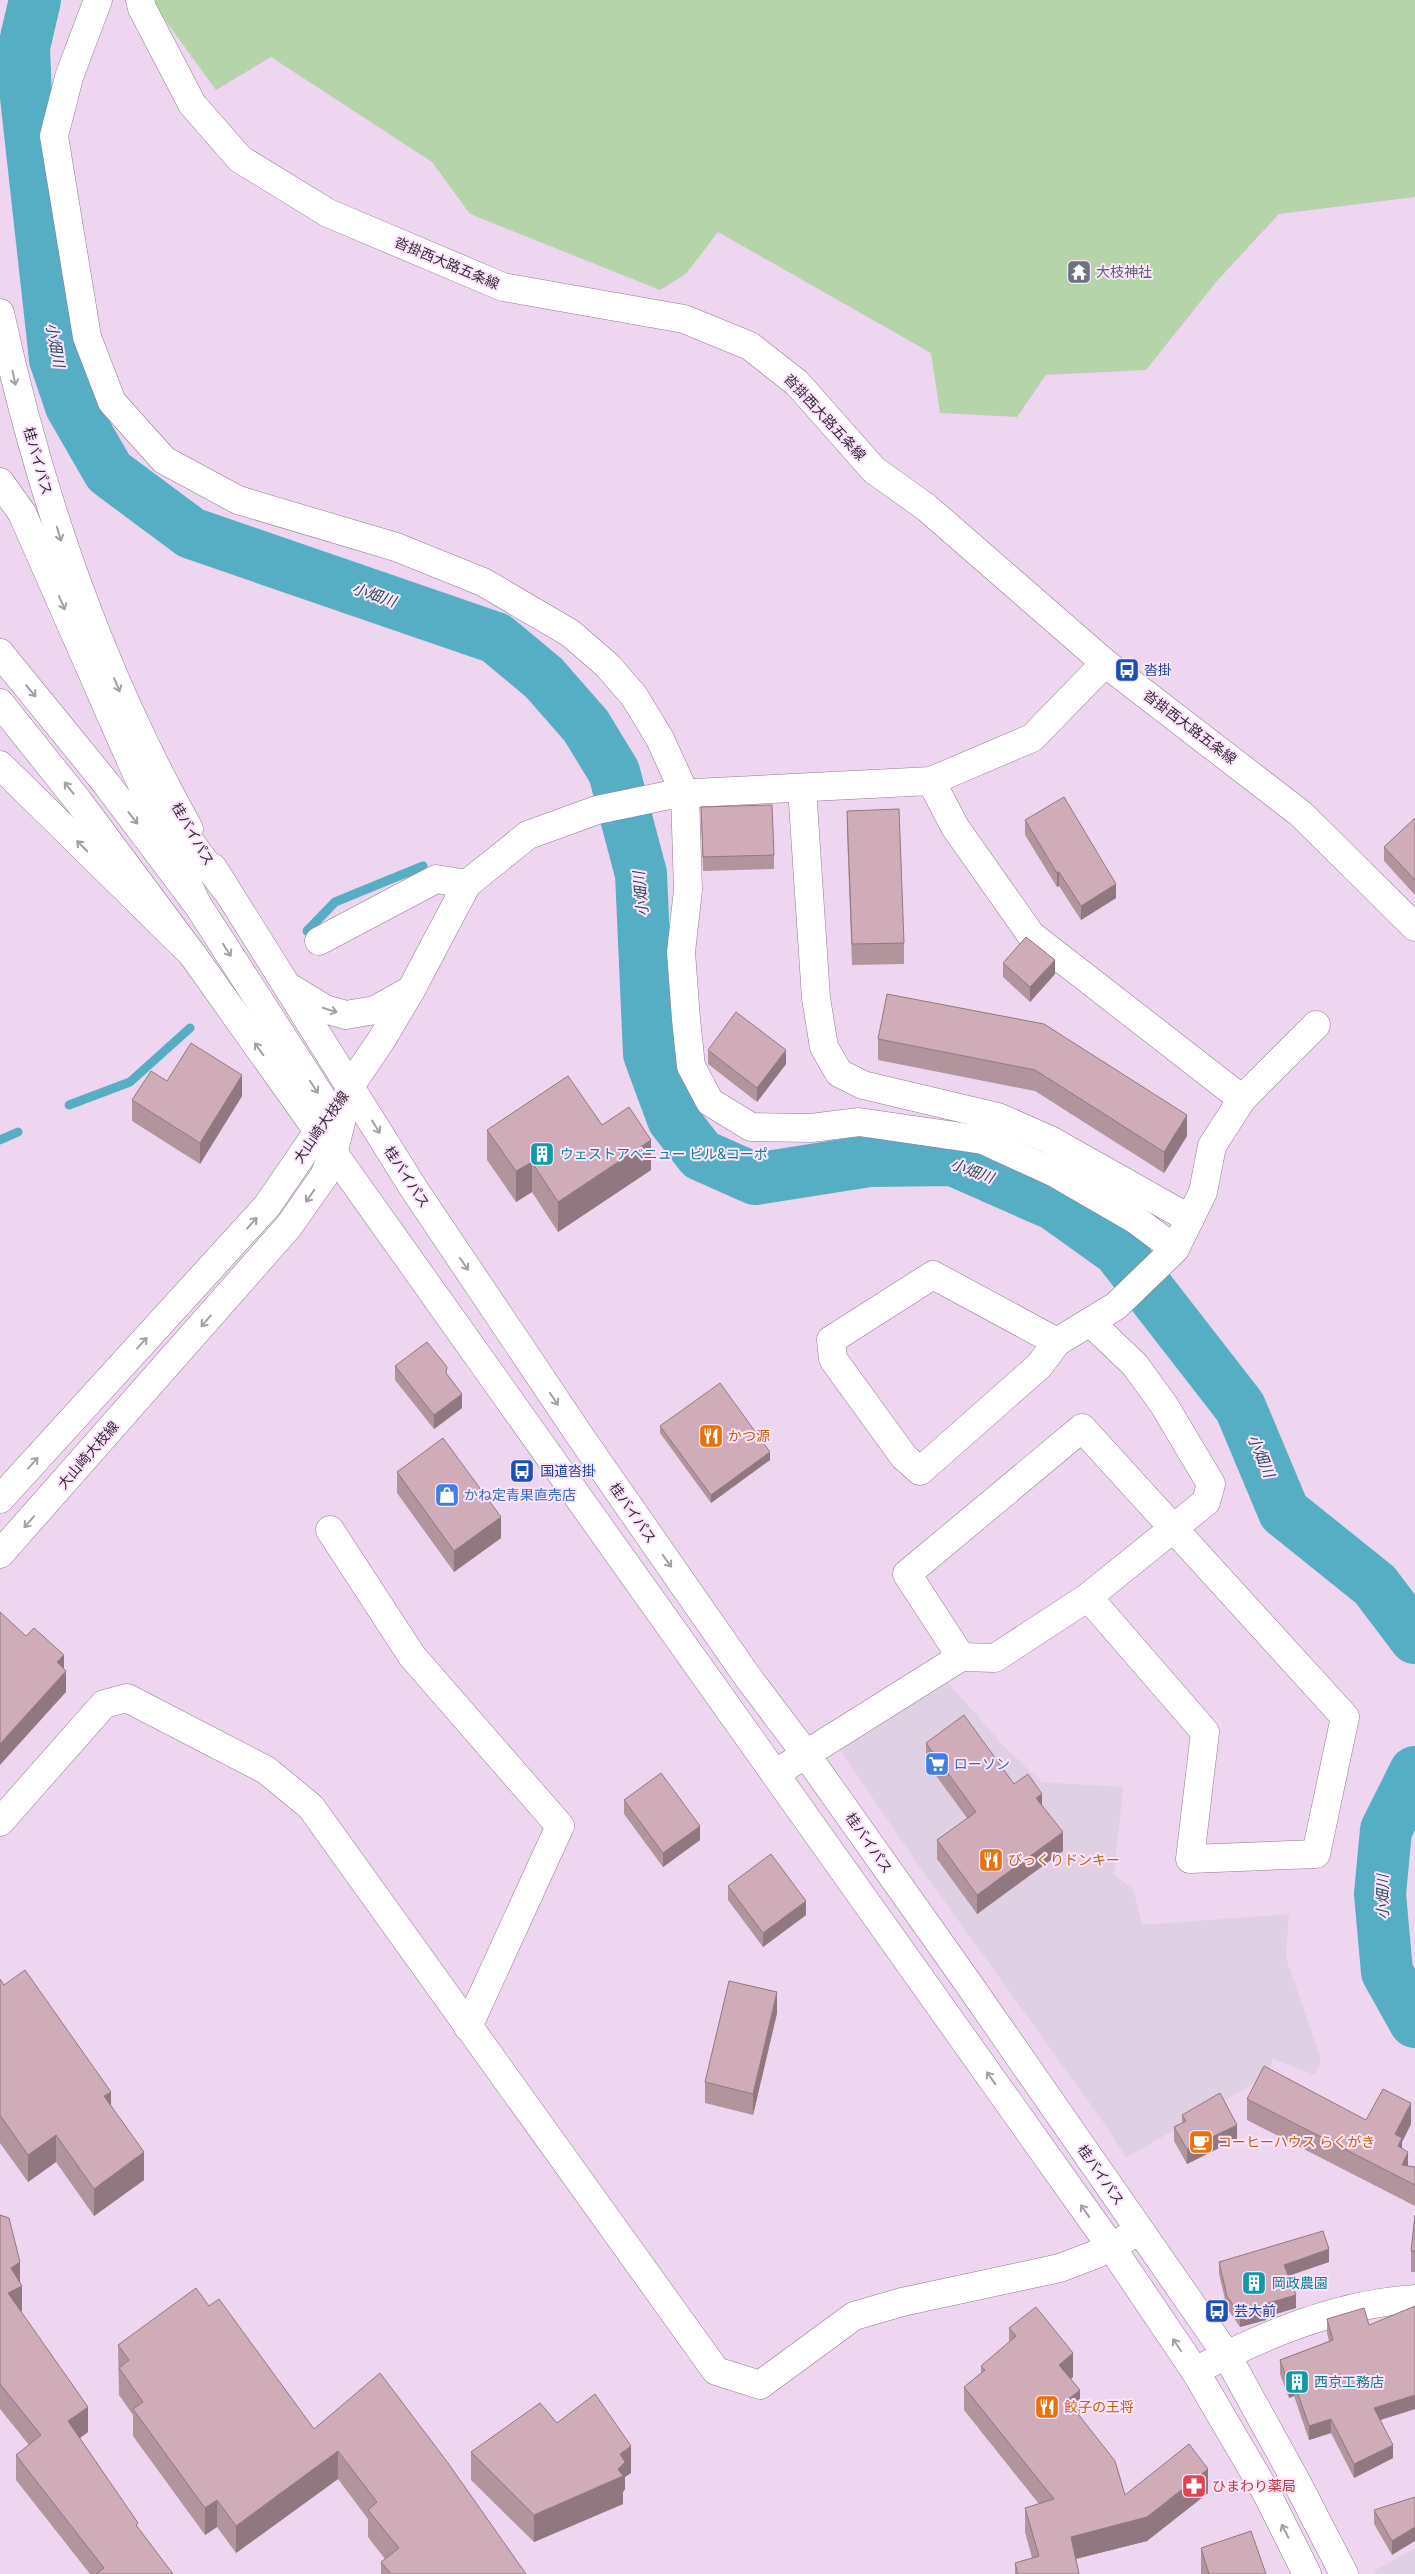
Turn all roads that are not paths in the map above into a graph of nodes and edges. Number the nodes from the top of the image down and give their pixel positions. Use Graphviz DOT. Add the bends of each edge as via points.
graph roads {
  1 [pos="98,0"];
  2 [pos="140,0"];
  3 [pos="0,313"];
  4 [pos="0,482"];
  5 [pos="0,653"];
  6 [pos="1105,663"];
  7 [pos="0,703"];
  8 [pos="131,761"];
  9 [pos="0,765"];
  10 [pos="931,781"];
  11 [pos="802,788"];
  12 [pos="680,794"];
  13 [pos="467,884"];
  14 [pos="225,888"];
  15 [pos="197,904"];
  16 [pos="1415,927"];
  17 [pos="319,941"];
  18 [pos="192,954"];
  19 [pos="287,986"];
  20 [pos="411,990"];
  21 [pos="1316,1025"];
  22 [pos="350,1086"];
  23 [pos="1242,1098"];
  24 [pos="324,1123"];
  25 [pos="333,1154"];
  26 [pos="1190,1220"];
  27 [pos="1170,1254"];
  28 [pos="1090,1322"];
  29 [pos="1057,1342"];
  30 [pos="0,1499"];
  31 [pos="1174,1528"];
  32 [pos="330,1530"];
  33 [pos="0,1554"];
  34 [pos="1088,1597"];
  35 [pos="961,1657"];
  36 [pos="805,1753"];
  37 [pos="776,1773"];
  38 [pos="0,1822"];
  39 [pos="468,2027"];
  40 [pos="1138,2230"];
  41 [pos="1112,2248"];
  42 [pos="1415,2299"];
  43 [pos="1226,2354"];
  44 [pos="1195,2371"];
  45 [pos="1307,2574"];
  46 [pos="1344,2574"];
  1 -- 12 [label="main road" via="68,76 54,136 87,337 112,402 164,460 238,500 396,547 484,582 570,633 607,665 634,696 660,739"];
  2 -- 6 [label="main road, 沓掛西大路五条線" via="192,104 240,159 328,213 503,287 684,319 750,346 797,383 874,470 927,508"];
  3 -- 14 [label="main road, 桂バイパス, one-way" via="16,386 71,571 157,773"];
  4 -- 8 [label="main road, one-way" via="22,514"];
  5 -- 15 [label="main road, one-way" via="100,775"];
  6 -- 10 [label="main road" via="1032,738"];
  6 -- 16 [label="main road, 沓掛西大路五条線" via="1301,814"];
  18 -- 7 [label="main road, one-way" via="79,802"];
  8 -- 14 [label="main road"];
  8 -- 15 [label="main road"];
  18 -- 9 [label="main road, one-way"];
  10 -- 11 [label="main road"];
  10 -- 23 [label="main road" via="955,826 1031,935"];
  11 -- 12 [label="main road"];
  11 -- 26 [label="main road" via="816,998 824,1047 839,1073 863,1086 998,1117 1050,1140"];
  12 -- 13 [label="main road" via="597,810 528,835"];
  12 -- 27 [label="main road" via="688,890 681,952 686,1019 691,1066 710,1102 752,1128 811,1128 859,1122 983,1140 1053,1172 1136,1220"];
  13 -- 17 [label="main road" via="436,879"];
  13 -- 20 [label="main road"];
  14 -- 19 [label="main road, 桂バイパス"];
  15 -- 24 [label="main road, one-way" via="322,1098"];
  24 -- 18 [label="main road, one-way"];
  19 -- 20 [label="main road, one-way" via="325,1009 346,1014 375,1010"];
  19 -- 22 [label="main road, 桂バイパス"];
  20 -- 22 [label="main road"];
  21 -- 23 [label="main road"];
  22 -- 24 [label="main road, 大山崎大枝線"];
  22 -- 25 [label="main road, 大山崎大枝線"];
  22 -- 36 [label="main road, 桂バイパス, one-way" via="414,1189 582,1440 742,1670"];
  23 -- 26 [label="main road" via="1212,1146 1203,1192"];
  24 -- 25 [label="main road" via="334,1129"];
  30 -- 24 [label="main road, 大山崎大枝線, one-way" via="267,1206"];
  25 -- 33 [label="main road, 大山崎大枝線, one-way" via="324,1176 289,1226"];
  25 -- 37 [label="main road"];
  26 -- 27 [label="main road"];
  27 -- 28 [label="main road" via="1116,1306"];
  28 -- 29 [label="main road"];
  28 -- 31 [label="main road" via="1135,1365 1164,1405 1211,1484 1206,1502"];
  29 -- 29 [label="main road" via="1039,1366 920,1471 904,1457 833,1359 832,1340 933,1275"];
  31 -- 34 [label="main road"];
  31 -- 34 [label="main road" via="1345,1717 1316,1854 1190,1859 1205,1732"];
  31 -- 35 [label="main road" via="1082,1428 906,1574"];
  32 -- 39 [label="main road" via="412,1656 560,1826"];
  34 -- 35 [label="main road" via="995,1658"];
  35 -- 36 [label="main road"];
  36 -- 37 [label="main road"];
  36 -- 40 [label="main road, 桂バイパス"];
  41 -- 37 [label="main road, one-way"];
  38 -- 39 [label="main road" via="104,1704 126,1698 266,1770 312,1807"];
  39 -- 41 [label="main road" via="716,2371 760,2384 854,2316 902,2302 1060,2268"];
  40 -- 41 [label="main road"];
  40 -- 43 [label="main road, 桂バイパス"];
  44 -- 41 [label="main road, one-way"];
  42 -- 43 [label="main road" via="1390,2301 1294,2325"];
  43 -- 44 [label="main road"];
  43 -- 46 [label="main road, 桂バイパス"];
  45 -- 44 [label="main road, one-way" via="1266,2494"];
}
